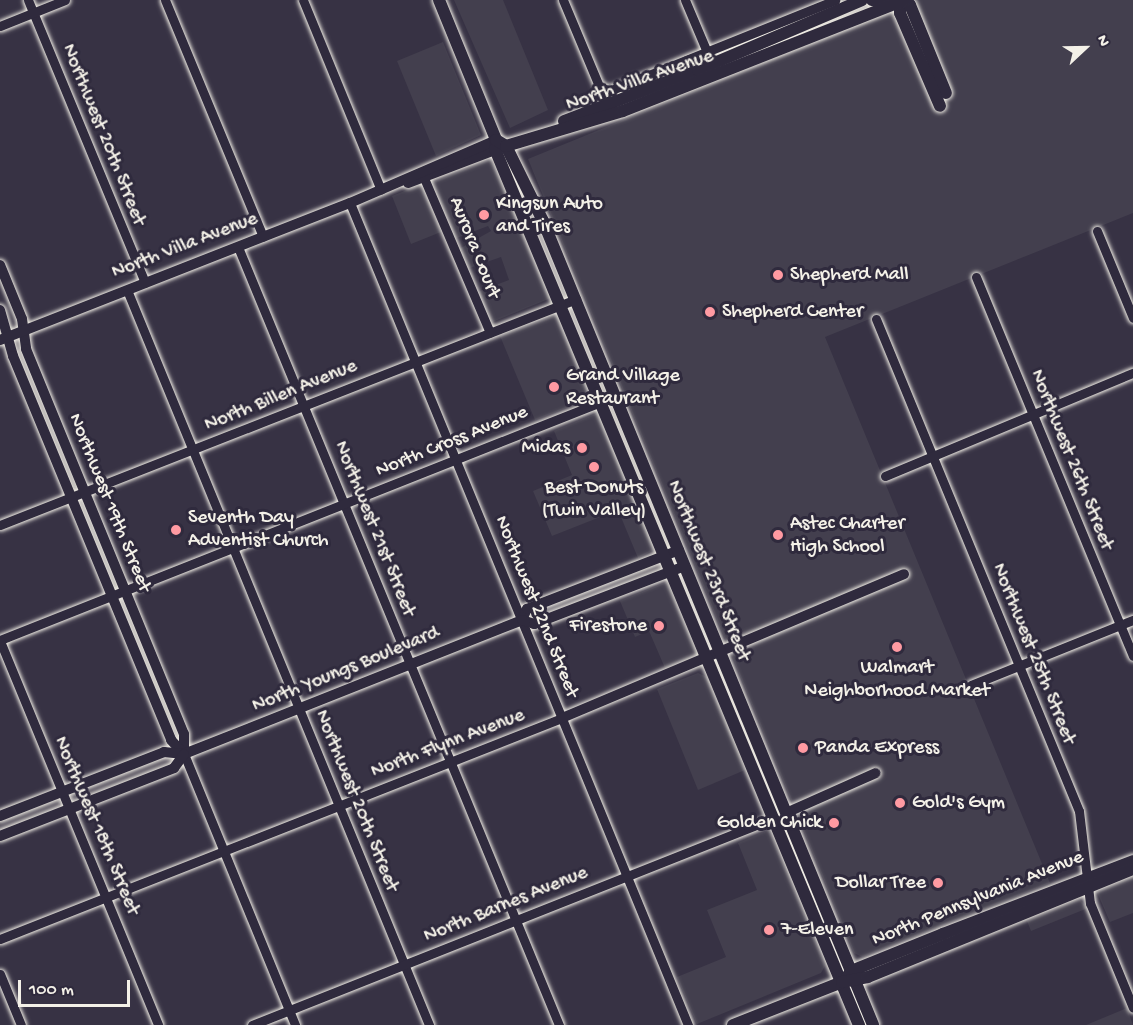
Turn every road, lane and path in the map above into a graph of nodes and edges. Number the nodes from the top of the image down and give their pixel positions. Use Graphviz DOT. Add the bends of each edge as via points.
graph roads {
  1 [pos="28,0"];
  2 [pos="65,0"];
  3 [pos="165,0"];
  4 [pos="303,0"];
  5 [pos="439,0"];
  6 [pos="563,0"];
  7 [pos="686,0"];
  8 [pos="835,0"];
  9 [pos="862,0"];
  10 [pos="872,0"];
  11 [pos="901,1"];
  12 [pos="810,5"];
  13 [pos="34,13"];
  14 [pos="0,27"];
  15 [pos="741,49"];
  16 [pos="707,52"];
  17 [pos="732,69"];
  18 [pos="698,70"];
  19 [pos="946,93"];
  20 [pos="940,106"];
  21 [pos="499,145"];
  22 [pos="423,178"];
  23 [pos="527,188"];
  24 [pos="383,189"];
  25 [pos="515,194"];
  26 [pos="350,203"];
  27 [pos="543,221"];
  28 [pos="529,228"];
  29 [pos="1097,231"];
  30 [pos="263,237"];
  31 [pos="238,246"];
  32 [pos="559,259"];
  33 [pos="545,264"];
  34 [pos="0,266"];
  35 [pos="976,277"];
  36 [pos="145,283"];
  37 [pos="127,290"];
  38 [pos="576,299"];
  39 [pos="562,304"];
  40 [pos="0,310"];
  41 [pos="1133,318"];
  42 [pos="876,319"];
  43 [pos="570,321"];
  44 [pos="588,329"];
  45 [pos="23,331"];
  46 [pos="490,333"];
  47 [pos="4,338"];
  48 [pos="416,362"];
  49 [pos="587,362"];
  50 [pos="1133,374"];
  51 [pos="616,396"];
  52 [pos="603,402"];
  53 [pos="304,406"];
  54 [pos="1033,414"];
  55 [pos="193,450"];
  56 [pos="932,454"];
  57 [pos="456,460"];
  58 [pos="885,476"];
  59 [pos="652,485"];
  60 [pos="639,490"];
  61 [pos="86,492"];
  62 [pos="72,497"];
  63 [pos="345,504"];
  64 [pos="0,525"];
  65 [pos="233,548"];
  66 [pos="679,550"];
  67 [pos="666,555"];
  68 [pos="685,566"];
  69 [pos="672,571"];
  70 [pos="904,574"];
  71 [pos="126,590"];
  72 [pos="112,596"];
  73 [pos="522,620"];
  74 [pos="1133,620"];
  75 [pos="1120,625"];
  76 [pos="0,640"];
  77 [pos="719,650"];
  78 [pos="1133,656"];
  79 [pos="708,660"];
  80 [pos="411,664"];
  81 [pos="1019,666"];
  82 [pos="971,685"];
  83 [pos="742,707"];
  84 [pos="298,709"];
  85 [pos="729,712"];
  86 [pos="562,718"];
  87 [pos="759,747"];
  88 [pos="746,752"];
  89 [pos="184,754"];
  90 [pos="451,762"];
  91 [pos="876,773"];
  92 [pos="62,792"];
  93 [pos="768,804"];
  94 [pos="339,806"];
  95 [pos="69,809"];
  96 [pos="786,813"];
  97 [pos="0,816"];
  98 [pos="774,818"];
  99 [pos="0,836"];
  100 [pos="784,842"];
  101 [pos="224,852"];
  102 [pos="1133,861"];
  103 [pos="1133,869"];
  104 [pos="627,877"];
  105 [pos="1086,877"];
  106 [pos="1087,890"];
  107 [pos="106,897"];
  108 [pos="1036,904"];
  109 [pos="516,921"];
  110 [pos="0,939"];
  111 [pos="404,965"];
  112 [pos="0,974"];
  113 [pos="850,978"];
  114 [pos="1133,1008"];
  115 [pos="289,1010"];
  116 [pos="21,1025"];
  117 [pos="158,1025"];
  118 [pos="252,1025"];
  119 [pos="296,1025"];
  120 [pos="429,1025"];
  121 [pos="559,1025"];
  122 [pos="688,1025"];
  123 [pos="733,1025"];
  124 [pos="859,1025"];
  125 [pos="873,1025"];
  1 -- 13 [label="street, Northwest 20th Street"];
  2 -- 13 [label="street"];
  3 -- 30 [label="street"];
  4 -- 24 [label="street"];
  5 -- 21 [label="main road, Northwest 23rd Street"];
  6 -- 16 [label="street, North Villa Avenue" via="599,86 612,90"];
  7 -- 16 [label="street"];
  8 -- 12 [label="street, North Villa Avenue"];
  9 -- 15 [label="main road, North Villa Avenue"];
  10 -- 11 [label="main road"];
  11 -- 17 [label="main road, North Villa Avenue"];
  11 -- 19 [label="main road" via="910,5"];
  11 -- 20 [label="main road"];
  12 -- 16 [label="street, North Villa Avenue"];
  13 -- 14 [label="street"];
  13 -- 36 [label="street, Northwest 20th Street"];
  15 -- 17 [label="main road"];
  15 -- 18 [label="main road, North Villa Avenue"];
  17 -- 18 [label="main road"];
  17 -- 21 [label="main road, North Villa Avenue" via="623,111"];
  18 -- 21 [label="main road, North Villa Avenue"];
  21 -- 22 [label="street, North Villa Avenue"];
  21 -- 23 [label="main road, Northwest 23rd Street"];
  21 -- 24 [label="street, North Villa Avenue"];
  21 -- 25 [label="main road, Northwest 23rd Street"];
  22 -- 24 [label="street, North Villa Avenue"];
  22 -- 46 [label="street, Aurora Court"];
  23 -- 25 [label="main road"];
  23 -- 27 [label="main road, Northwest 23rd Street"];
  24 -- 26 [label="street, North Villa Avenue"];
  25 -- 28 [label="main road, Northwest 23rd Street"];
  26 -- 30 [label="street, North Villa Avenue"];
  26 -- 48 [label="street, Northwest 22nd Street"];
  27 -- 28 [label="main road"];
  27 -- 32 [label="main road, Northwest 23rd Street"];
  28 -- 33 [label="main road, Northwest 23rd Street"];
  29 -- 41 [label="street"];
  30 -- 31 [label="street, North Villa Avenue"];
  31 -- 36 [label="street, North Villa Avenue"];
  31 -- 53 [label="street, Northwest 21st Street"];
  32 -- 33 [label="main road"];
  32 -- 38 [label="main road, Northwest 23rd Street"];
  33 -- 39 [label="main road, Northwest 23rd Street"];
  34 -- 45 [label="street, Northwest 19th Street"];
  35 -- 54 [label="street, Northwest 26th Street"];
  36 -- 37 [label="street, North Villa Avenue"];
  37 -- 45 [label="street, North Villa Avenue"];
  37 -- 55 [label="street, Northwest 20th Street"];
  38 -- 39 [label="street, North Billen Avenue"];
  38 -- 44 [label="main road, Northwest 23rd Street"];
  39 -- 43 [label="main road, Northwest 23rd Street"];
  39 -- 46 [label="street, North Billen Avenue"];
  40 -- 47 [label="street, Northwest 19th Street"];
  42 -- 56 [label="street, Northwest 25th Street"];
  43 -- 44 [label="main road"];
  43 -- 49 [label="main road, Northwest 23rd Street"];
  44 -- 49 [label="main road"];
  44 -- 51 [label="main road, Northwest 23rd Street"];
  45 -- 47 [label="street, North Villa Avenue"];
  45 -- 61 [label="street, Northwest 19th Street" via="26,349"];
  46 -- 48 [label="street, North Billen Avenue"];
  47 -- 62 [label="street, Northwest 19th Street"];
  48 -- 53 [label="street, North Billen Avenue"];
  48 -- 57 [label="street, Northwest 22nd Street"];
  49 -- 52 [label="main road, Northwest 23rd Street"];
  50 -- 54 [label="street"];
  51 -- 52 [label="street, North Cross Avenue"];
  51 -- 59 [label="main road, Northwest 23rd Street"];
  52 -- 57 [label="street, North Cross Avenue"];
  52 -- 60 [label="main road, Northwest 23rd Street"];
  53 -- 55 [label="street, North Billen Avenue"];
  53 -- 63 [label="street, Northwest 21st Street"];
  54 -- 56 [label="street"];
  54 -- 75 [label="street, Northwest 26th Street"];
  55 -- 61 [label="street, North Billen Avenue"];
  55 -- 65 [label="street, Northwest 20th Street"];
  56 -- 58 [label="street"];
  56 -- 81 [label="street, Northwest 25th Street"];
  57 -- 63 [label="street, North Cross Avenue"];
  57 -- 73 [label="street, Northwest 22nd Street"];
  59 -- 60 [label="main road"];
  59 -- 66 [label="main road, Northwest 23rd Street"];
  60 -- 67 [label="main road, Northwest 23rd Street"];
  61 -- 62 [label="street, North Billen Avenue"];
  61 -- 71 [label="street, Northwest 19th Street"];
  62 -- 64 [label="street, North Billen Avenue"];
  62 -- 72 [label="street, Northwest 19th Street"];
  63 -- 65 [label="street, North Cross Avenue"];
  63 -- 80 [label="street, Northwest 21st Street"];
  65 -- 71 [label="street, North Cross Avenue"];
  65 -- 84 [label="street, Northwest 20th Street"];
  66 -- 67 [label="street, North Youngs Boulevard"];
  66 -- 68 [label="main road, Northwest 23rd Street"];
  67 -- 69 [label="main road, Northwest 23rd Street"];
  67 -- 73 [label="street, North Youngs Boulevard" via="527,609"];
  68 -- 69 [label="street, North Youngs Boulevard"];
  68 -- 77 [label="main road, Northwest 23rd Street"];
  69 -- 73 [label="street, North Youngs Boulevard" via="534,624"];
  69 -- 79 [label="main road, Northwest 23rd Street"];
  70 -- 77 [label="street, North Flynn Avenue"];
  71 -- 72 [label="street, North Cross Avenue"];
  71 -- 89 [label="street, Northwest 19th Street" via="184,734"];
  72 -- 76 [label="street, North Cross Avenue"];
  72 -- 89 [label="street, Northwest 19th Street" via="171,740"];
  73 -- 80 [label="street, North Youngs Boulevard"];
  73 -- 86 [label="street, Northwest 22nd Street"];
  74 -- 75 [label="street"];
  75 -- 78 [label="street, Northwest 26th Street"];
  75 -- 81 [label="street"];
  76 -- 92 [label="street, Northwest 18th Street"];
  77 -- 79 [label="street, North Flynn Avenue"];
  77 -- 83 [label="main road, Northwest 23rd Street"];
  79 -- 85 [label="main road, Northwest 23rd Street"];
  79 -- 86 [label="street, North Flynn Avenue"];
  80 -- 84 [label="street, North Youngs Boulevard"];
  80 -- 90 [label="street, Northwest 21st Street"];
  81 -- 82 [label="street"];
  81 -- 105 [label="street, Northwest 25th Street" via="1079,811"];
  83 -- 85 [label="main road"];
  83 -- 87 [label="main road, Northwest 23rd Street"];
  84 -- 89 [label="street, North Youngs Boulevard"];
  84 -- 94 [label="street, Northwest 20th Street"];
  85 -- 88 [label="main road, Northwest 23rd Street"];
  86 -- 90 [label="street, North Flynn Avenue"];
  86 -- 104 [label="street, Northwest 22nd Street"];
  87 -- 88 [label="main road"];
  87 -- 96 [label="main road, Northwest 23rd Street"];
  88 -- 93 [label="main road, Northwest 23rd Street"];
  89 -- 92 [label="street, North Youngs Boulevard" via="164,752"];
  89 -- 95 [label="street, North Youngs Boulevard" via="174,768"];
  89 -- 101 [label="street, Northwest 19th Street"];
  90 -- 94 [label="street, North Flynn Avenue"];
  90 -- 109 [label="street, Northwest 21st Street"];
  91 -- 96 [label="street"];
  92 -- 95 [label="street, Northwest 18th Street"];
  92 -- 97 [label="street, North Youngs Boulevard"];
  93 -- 96 [label="street"];
  93 -- 98 [label="main road, Northwest 23rd Street"];
  94 -- 101 [label="street, North Flynn Avenue"];
  94 -- 111 [label="street, Northwest 20th Street"];
  95 -- 99 [label="street, North Youngs Boulevard"];
  95 -- 107 [label="street, Northwest 18th Street"];
  96 -- 100 [label="street"];
  96 -- 113 [label="main road, Northwest 23rd Street"];
  98 -- 100 [label="main road, Northwest 23rd Street"];
  98 -- 104 [label="street, North Barnes Avenue"];
  100 -- 113 [label="main road, Northwest 23rd Street"];
  101 -- 107 [label="street, North Flynn Avenue"];
  101 -- 115 [label="street, Northwest 19th Street"];
  102 -- 105 [label="main road, North Pennsylvania Avenue"];
  103 -- 106 [label="main road, North Pennsylvania Avenue"];
  104 -- 109 [label="street, North Barnes Avenue"];
  104 -- 122 [label="street, Northwest 22nd Street"];
  105 -- 106 [label="street, Northwest 25th Street"];
  105 -- 108 [label="main road, North Pennsylvania Avenue"];
  106 -- 108 [label="main road, North Pennsylvania Avenue"];
  106 -- 114 [label="street, Northwest 25th Street"];
  107 -- 110 [label="street, North Flynn Avenue"];
  107 -- 117 [label="street, Northwest 18th Street"];
  108 -- 113 [label="main road, North Pennsylvania Avenue"];
  109 -- 111 [label="street, North Barnes Avenue"];
  109 -- 121 [label="street, Northwest 21st Street"];
  111 -- 115 [label="street, North Barnes Avenue"];
  111 -- 120 [label="street, Northwest 20th Street"];
  112 -- 116 [label="street"];
  113 -- 123 [label="main road, North Pennsylvania Avenue"];
  113 -- 124 [label="main road, Northwest 23rd Street"];
  113 -- 125 [label="main road, Northwest 23rd Street"];
  115 -- 118 [label="street, North Barnes Avenue"];
  115 -- 119 [label="street, Northwest 19th Street"];
}
